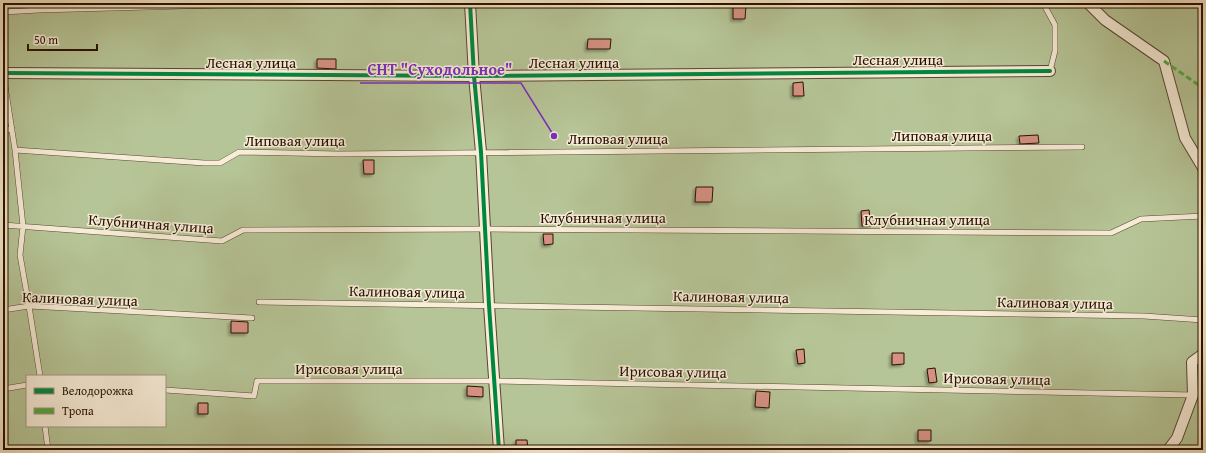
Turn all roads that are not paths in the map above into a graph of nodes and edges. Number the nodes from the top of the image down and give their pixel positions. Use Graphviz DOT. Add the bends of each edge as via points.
graph roads {
  1 [pos="290,3"];
  2 [pos="470,3"];
  3 [pos="1043,3"];
  4 [pos="1088,3"];
  5 [pos="3,12"];
  6 [pos="1050,71"];
  7 [pos="3,73"];
  8 [pos="474,76"];
  9 [pos="12,129"];
  10 [pos="3,130"];
  11 [pos="1082,147"];
  12 [pos="15,150"];
  13 [pos="482,152"];
  14 [pos="1203,168"];
  15 [pos="1203,216"];
  16 [pos="3,225"];
  17 [pos="23,226"];
  18 [pos="486,229"];
  19 [pos="259,302"];
  20 [pos="489,305"];
  21 [pos="29,306"];
  22 [pos="3,310"];
  23 [pos="252,318"];
  24 [pos="1203,320"];
  25 [pos="1203,354"];
  26 [pos="40,375"];
  27 [pos="494,381"];
  28 [pos="26,385"];
  29 [pos="3,389"];
  30 [pos="166,390"];
  31 [pos="1193,395"];
  32 [pos="45,427"];
  33 [pos="48,450"];
  34 [pos="499,450"];
  35 [pos="1168,450"];
  1 -- 5 [label="lane"];
  2 -- 8 [label="street"];
  3 -- 6 [label="lane" via="1055,25"];
  4 -- 14 [label="street" via="1105,20 1164,61 1185,138"];
  6 -- 8 [label="street, Лесная улица"];
  7 -- 8 [label="street, Лесная улица"];
  7 -- 9 [label="lane"];
  8 -- 13 [label="street"];
  9 -- 10 [label="lane"];
  9 -- 12 [label="lane"];
  11 -- 13 [label="lane, Липовая улица"];
  12 -- 13 [label="lane, Липовая улица" via="204,163 220,163 239,152"];
  12 -- 17 [label="lane"];
  13 -- 18 [label="street"];
  15 -- 18 [label="lane, Клубничная улица" via="1141,219 1111,233"];
  16 -- 17 [label="lane, Клубничная улица"];
  17 -- 18 [label="lane, Клубничная улица" via="222,241 243,230"];
  17 -- 21 [label="lane" via="20,255"];
  18 -- 20 [label="street"];
  19 -- 20 [label="lane, Калиновая улица"];
  20 -- 24 [label="lane, Калиновая улица" via="1144,316"];
  20 -- 27 [label="street"];
  21 -- 22 [label="lane, Калиновая улица"];
  21 -- 23 [label="lane, Калиновая улица"];
  21 -- 26 [label="lane"];
  25 -- 31 [label="street" via="1192,362"];
  27 -- 30 [label="lane, Ирисовая улица" via="257,382 254,396"];
  27 -- 31 [label="lane, Ирисовая улица"];
  27 -- 34 [label="street"];
  28 -- 29 [label="lane"];
  31 -- 35 [label="street" via="1176,438"];
  32 -- 33 [label="lane"];
}
